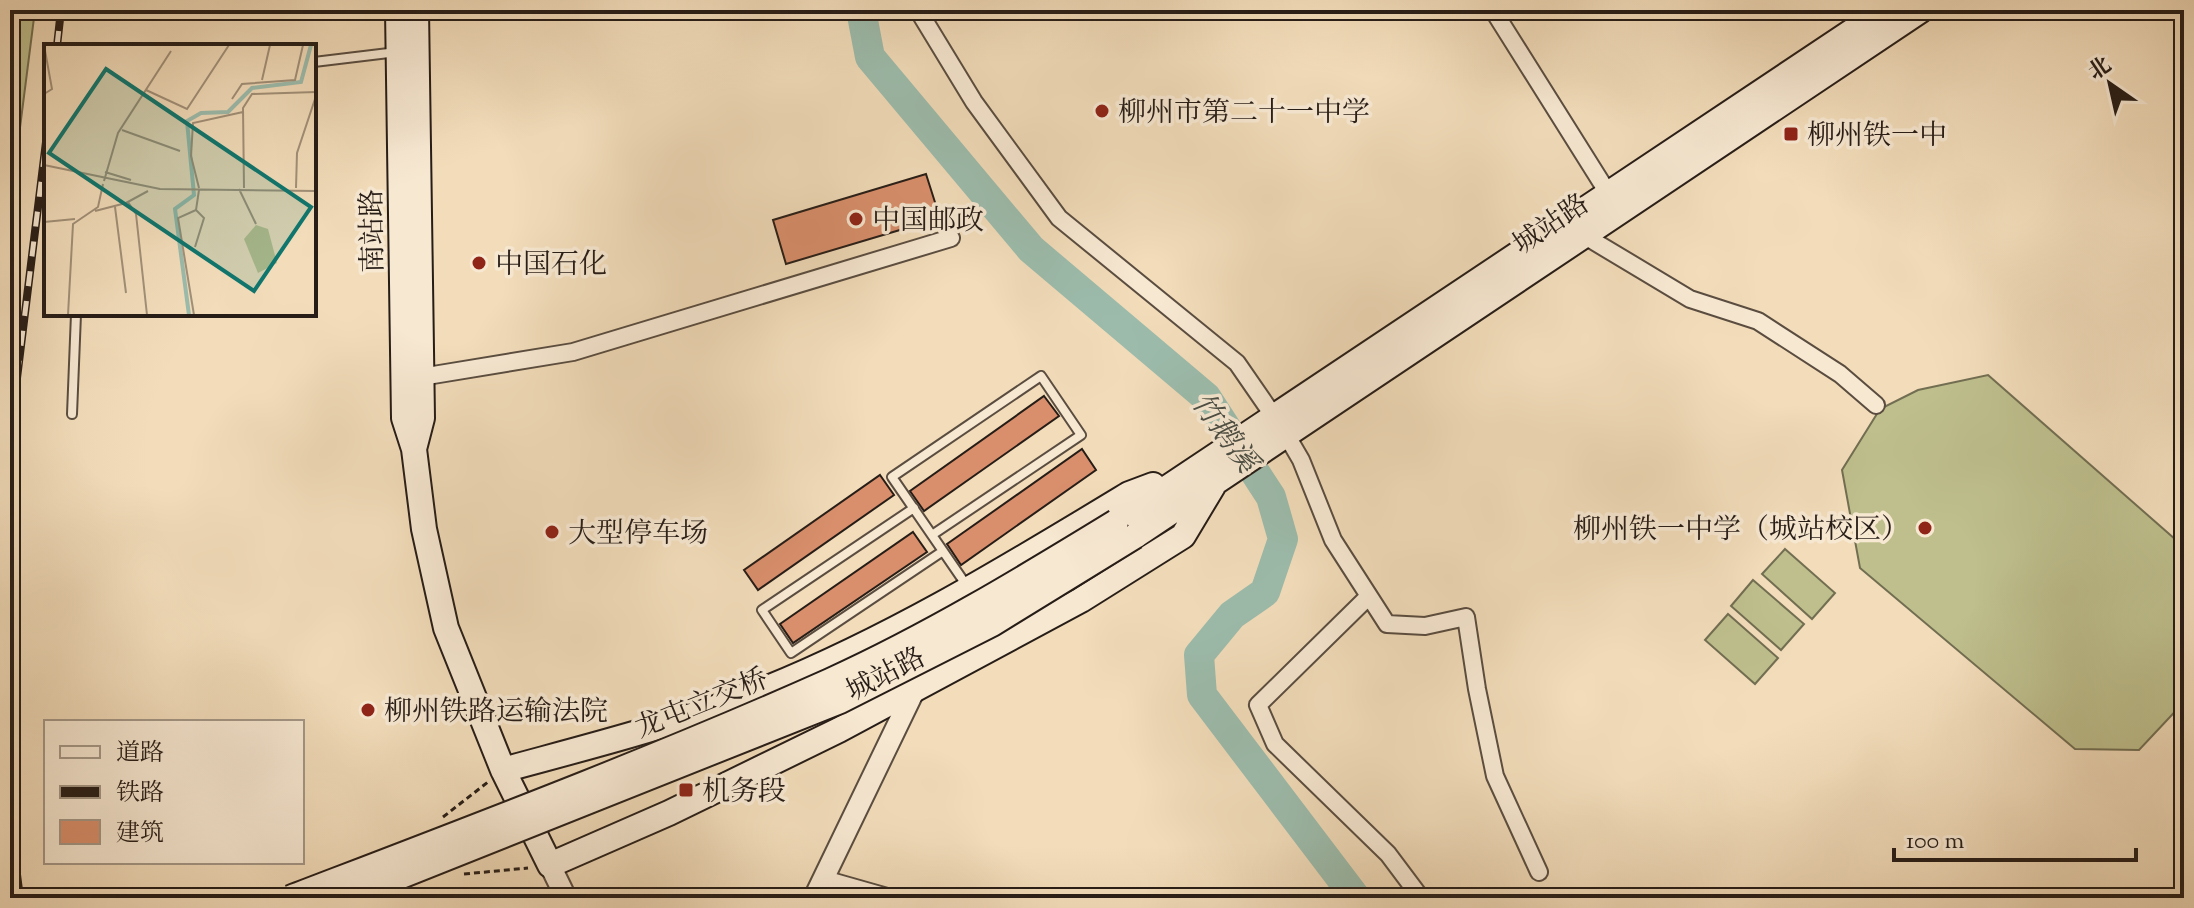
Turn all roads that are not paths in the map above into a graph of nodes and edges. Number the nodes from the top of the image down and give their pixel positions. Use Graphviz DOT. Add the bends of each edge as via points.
graph roads {
  1 [pos="398,10"];
  2 [pos="416,10"];
  3 [pos="918,10"];
  4 [pos="1493,10"];
  5 [pos="1884,10"];
  6 [pos="1921,10"];
  7 [pos="398,52"];
  8 [pos="316,62"];
  9 [pos="1608,193"];
  10 [pos="1578,227"];
  11 [pos="951,238"];
  12 [pos="76,316"];
  13 [pos="421,377"];
  14 [pos="1876,405"];
  15 [pos="72,414"];
  16 [pos="1275,431"];
  17 [pos="414,449"];
  18 [pos="1210,474"];
  19 [pos="914,508"];
  20 [pos="1126,529"];
  21 [pos="932,535"];
  22 [pos="943,551"];
  23 [pos="970,590"];
  24 [pos="1369,596"];
  25 [pos="913,693"];
  26 [pos="503,770"];
  27 [pos="550,865"];
  28 [pos="1539,872"];
  29 [pos="824,879"];
  30 [pos="290,898"];
  31 [pos="346,898"];
  32 [pos="566,898"];
  33 [pos="814,898"];
  34 [pos="891,898"];
  35 [pos="1421,898"];
  1 -- 7 [label="main road, 南站路"];
  2 -- 13 [label="main road, 南站路"];
  3 -- 16 [label="street" via="974,102 1059,218 1237,363"];
  4 -- 9 [label="street"];
  5 -- 9 [label="main road, 城站路"];
  6 -- 10 [label="main road, 城站路"];
  7 -- 8 [label="lane"];
  7 -- 17 [label="main road, 南站路" via="404,418"];
  9 -- 10 [label="main road, 城站路"];
  10 -- 14 [label="street" via="1690,299 1758,321 1840,374"];
  10 -- 16 [label="main road, 城站路"];
  11 -- 13 [label="street" via="573,352"];
  12 -- 15 [label="lane"];
  13 -- 17 [label="main road, 南站路" via="422,418"];
  16 -- 18 [label="main road, 城站路"];
  16 -- 24 [label="street" via="1301,460 1333,540"];
  17 -- 26 [label="main road, 南站路" via="424,529 446,628"];
  18 -- 20 [label="main road, 城站路"];
  18 -- 23 [label="main road, 城站路" via="1129,494"];
  18 -- 25 [label="main road, 城站路" via="1183,536 1081,600"];
  19 -- 21 [label="lane"];
  19 -- 21 [label="lane" via="892,477 1041,376 1081,435"];
  19 -- 22 [label="lane" via="762,610 791,653"];
  20 -- 30 [label="main road, 龙屯立交桥, bridge" via="832,680"];
  20 -- 31 [label="main road, 龙屯立交桥, bridge" via="992,624 840,701"];
  21 -- 22 [label="lane"];
  22 -- 23 [label="lane"];
  23 -- 26 [label="main road, 城站路" via="753,694 665,726"];
  24 -- 28 [label="street" via="1387,624 1425,626 1466,617 1495,776"];
  24 -- 35 [label="street" via="1258,705 1275,744 1388,854"];
  25 -- 27 [label="main road, 城站路"];
  25 -- 29 [label="street"];
  26 -- 27 [label="main road, 南站路"];
  27 -- 32 [label="street"];
  29 -- 33 [label="street"];
  29 -- 34 [label="street"];
}
